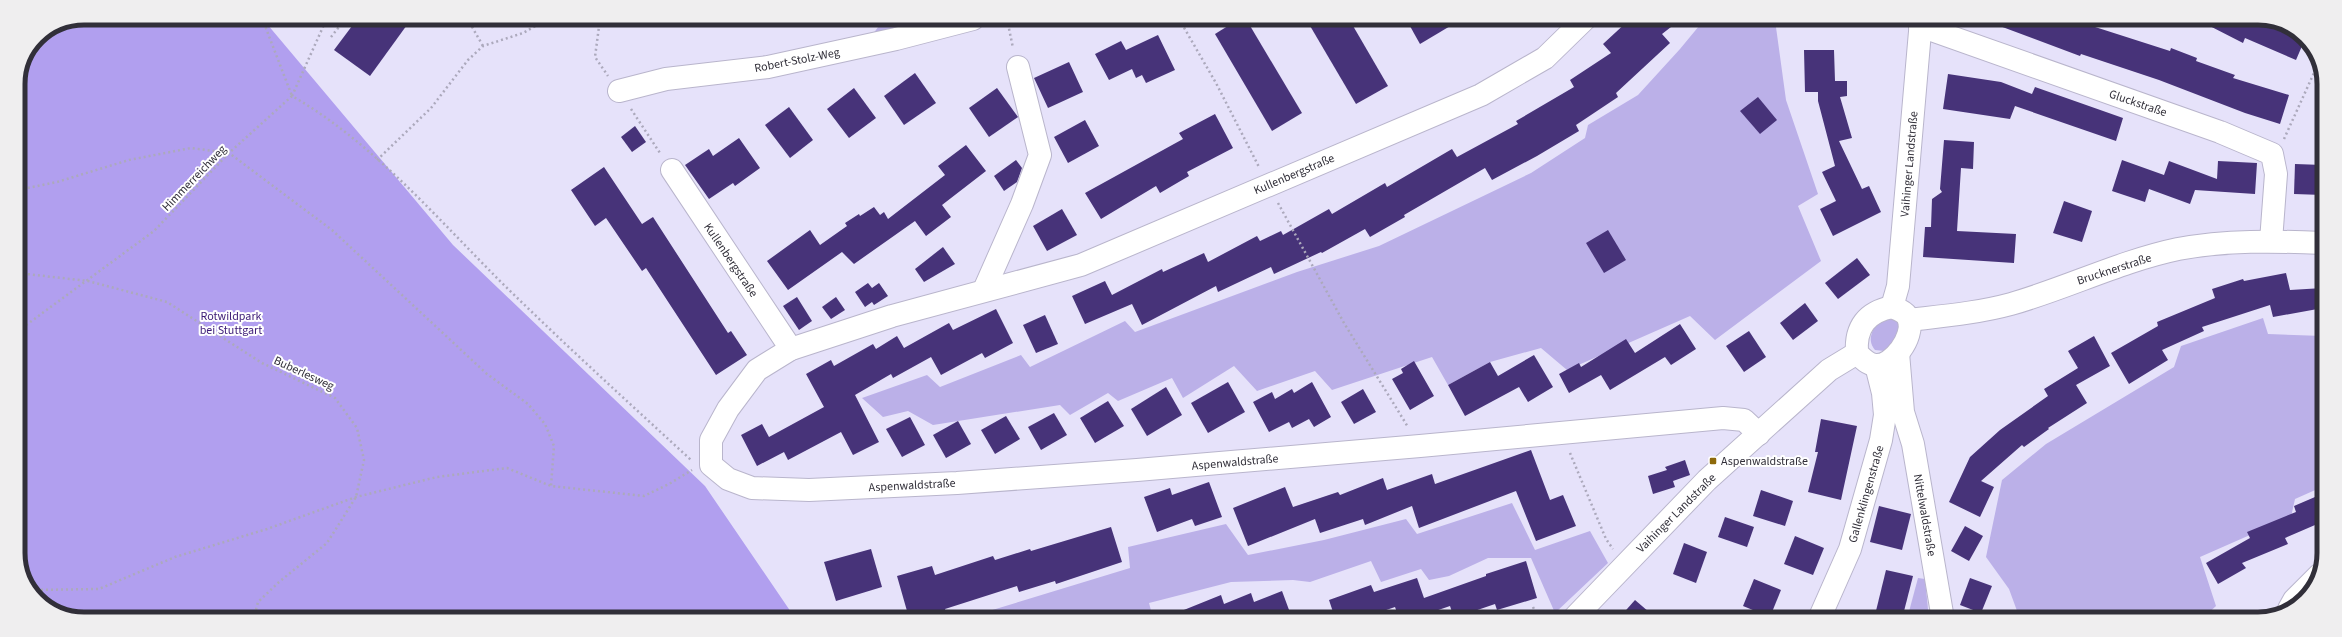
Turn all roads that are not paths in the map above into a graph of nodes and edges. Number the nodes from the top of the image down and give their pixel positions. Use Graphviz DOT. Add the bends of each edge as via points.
graph roads {
  1 [pos="950,25"];
  2 [pos="1579,25"];
  3 [pos="1920,25"];
  4 [pos="1926,25"];
  5 [pos="1018,67"];
  6 [pos="619,91"];
  7 [pos="672,170"];
  8 [pos="2271,241"];
  9 [pos="2317,243"];
  10 [pos="984,290"];
  11 [pos="1892,307"];
  12 [pos="1909,320"];
  13 [pos="790,349"];
  14 [pos="1857,353"];
  15 [pos="1898,353"];
  16 [pos="1876,365"];
  17 [pos="1894,414"];
  18 [pos="1760,434"];
  19 [pos="704,466"];
  20 [pos="2302,592"];
  21 [pos="2294,600"];
  22 [pos="1580,612"];
  23 [pos="1822,612"];
  24 [pos="1942,612"];
  1 -- 6 [label="street, Robert-Stolz-Weg" via="768,67 666,79"];
  2 -- 10 [label="street, Kullenbergstraße" via="1544,58 1481,95 1081,265"];
  3 -- 11 [label="street, Vaihinger Landstraße" via="1898,286"];
  4 -- 8 [label="street, Gluckstraße" via="2220,132 2272,154 2276,174"];
  5 -- 10 [label="street" via="1040,155 1022,204"];
  7 -- 13 [label="street, Kullenbergstraße"];
  8 -- 9 [label="street, Brucknerstraße"];
  8 -- 12 [label="street, Brucknerstraße" via="2205,244 2177,249 2011,304 1970,313"];
  10 -- 13 [label="street, Kullenbergstraße"];
  11 -- 12 [label="street" via="1906,314"];
  11 -- 14 [label="street" via="1880,310 1867,319 1856,341"];
  12 -- 15 [label="street" via="1906,340"];
  13 -- 19 [label="street, Kullenbergstraße" via="757,370 728,409 711,440"];
  14 -- 16 [label="street" via="1865,362"];
  14 -- 18 [label="street, Vaihinger Landstraße" via="1828,370"];
  15 -- 16 [label="street"];
  15 -- 17 [label="street, Nittelwaldstraße"];
  16 -- 17 [label="street, Gallenklingenstraße" via="1883,393"];
  17 -- 23 [label="street, Gallenklingenstraße" via="1881,440 1850,549"];
  17 -- 24 [label="street, Nittelwaldstraße" via="1913,444"];
  18 -- 19 [label="street, Aspenwaldstraße" via="1744,420 1723,418 1420,446 973,482 809,490 752,488"];
  18 -- 22 [label="street, Vaihinger Landstraße" via="1669,518"];
  20 -- 21 [label="street"];
}
